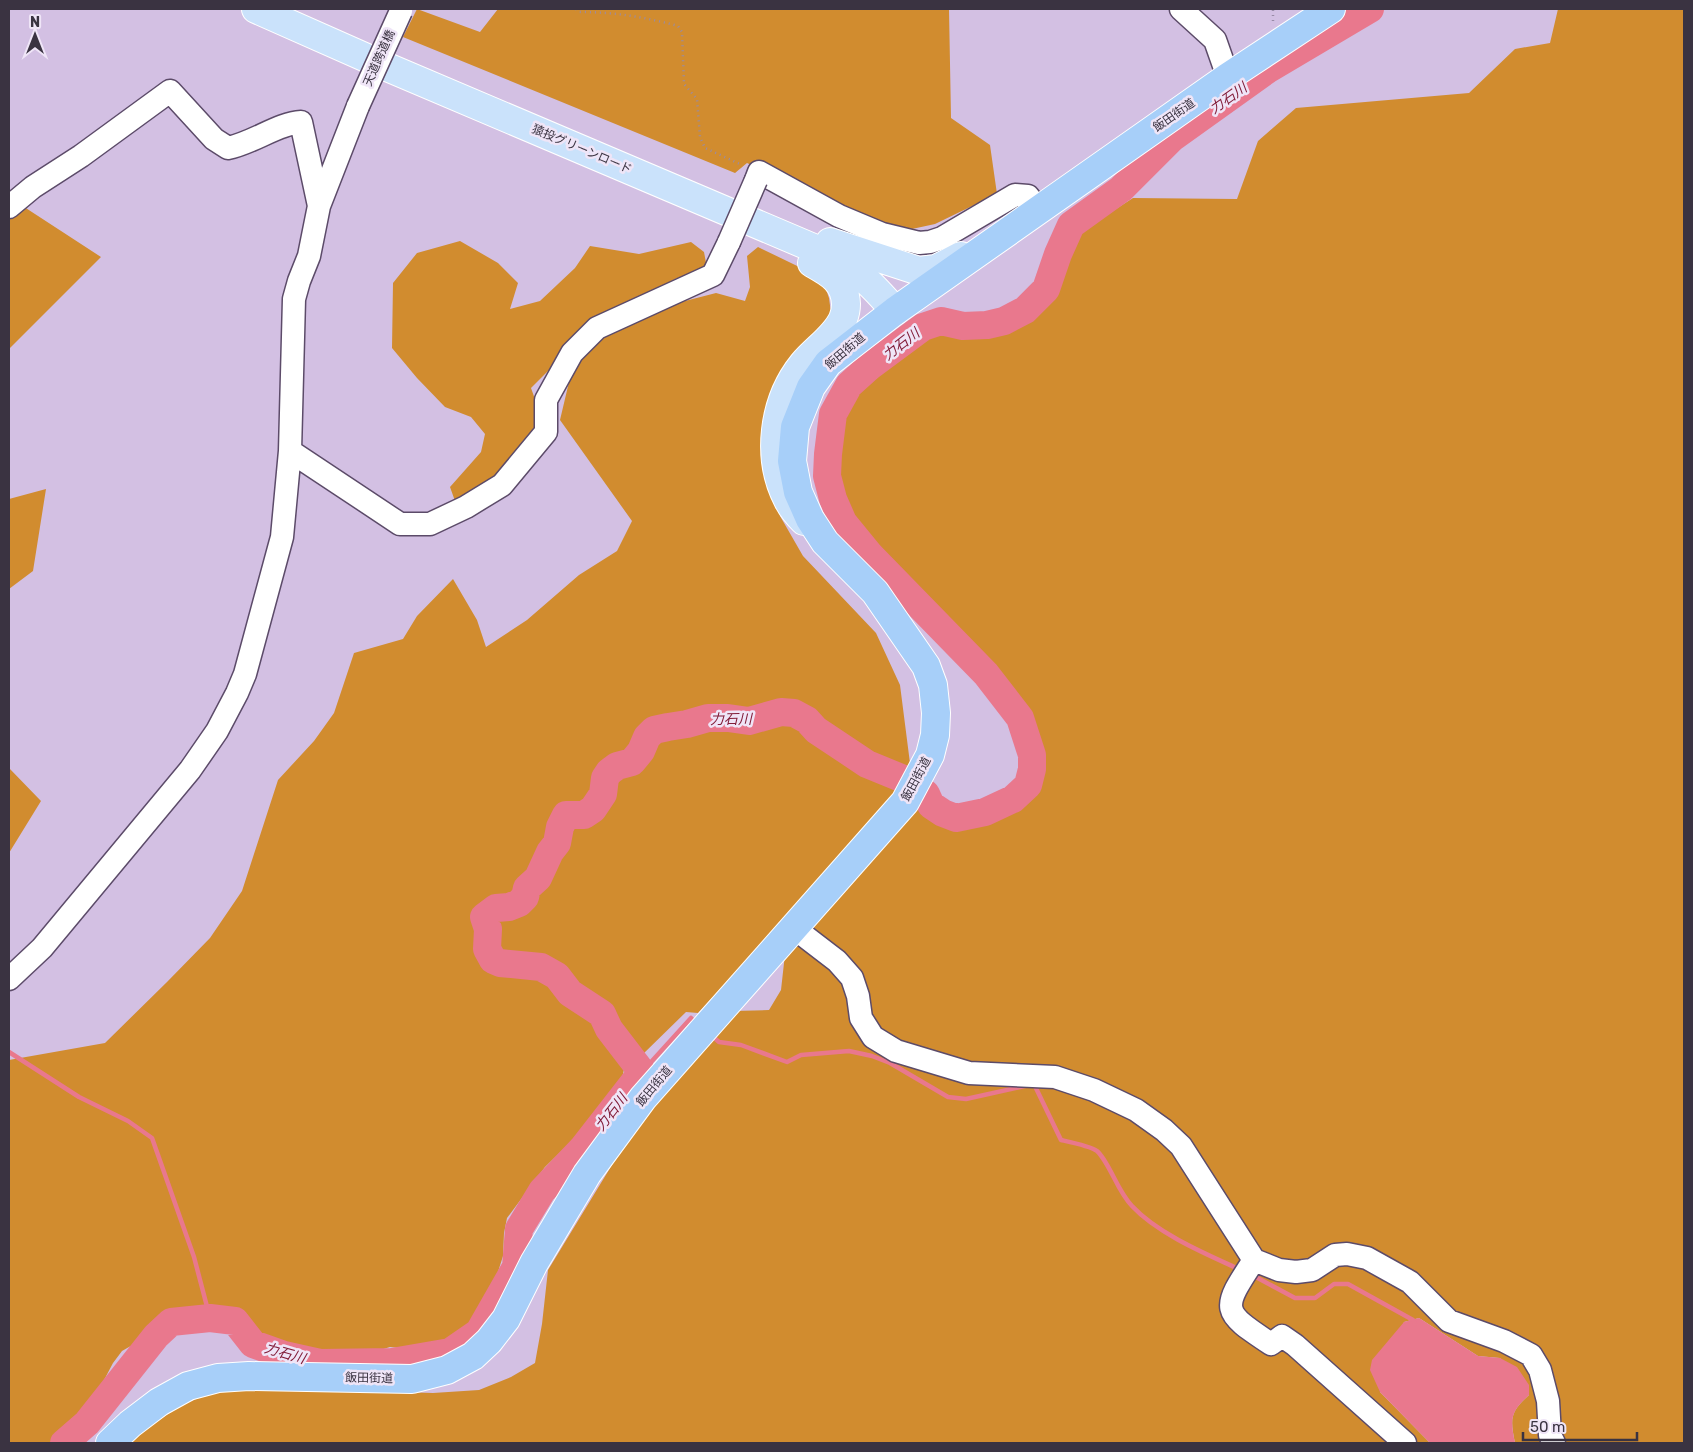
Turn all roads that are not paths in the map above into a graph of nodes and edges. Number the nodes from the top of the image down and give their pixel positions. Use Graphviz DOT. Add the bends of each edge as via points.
graph roads {
  1 [pos="256,9"];
  2 [pos="1181,9"];
  3 [pos="1331,9"];
  4 [pos="401,10"];
  5 [pos="1228,78"];
  6 [pos="714,205"];
  7 [pos="319,206"];
  8 [pos="9,207"];
  9 [pos="1039,210"];
  10 [pos="1005,233"];
  11 [pos="895,311"];
  12 [pos="290,451"];
  13 [pos="825,542"];
  14 [pos="794,928"];
  15 [pos="9,979"];
  16 [pos="1249,1268"];
  17 [pos="110,1443"];
  18 [pos="1406,1443"];
  19 [pos="1554,1443"];
  1 -- 6 [label="main road, 猿投グリーンロード"];
  2 -- 5 [label="street" via="1215,40"];
  3 -- 5 [label="highway, 飯田街道"];
  4 -- 7 [label="street, 天道跨道橋, bridge" via="358,106"];
  5 -- 9 [label="highway, 飯田街道"];
  6 -- 10 [label="main road" via="919,271 936,269"];
  6 -- 11 [label="main road, 猿投グリーンロード" via="844,263 871,282"];
  6 -- 13 [label="main road" via="832,274 844,290 844,318 793,378 780,408 775,440 777,471 789,502"];
  7 -- 8 [label="street" via="301,122 292,122 243,145 228,148 214,139 170,91"];
  7 -- 12 [label="street" via="309,256 294,299"];
  9 -- 10 [label="highway, 飯田街道"];
  9 -- 12 [label="street, bridge" via="1028,196 1015,195 942,238 919,243 882,234 758,176 713,275 597,328 572,353 546,400 546,432 502,485 466,507 430,524 400,524"];
  10 -- 11 [label="highway, 飯田街道"];
  11 -- 13 [label="highway, 飯田街道" via="828,363 811,387 795,427 792,461 798,492"];
  12 -- 15 [label="street" via="282,537 245,674 217,731 190,770 42,948"];
  13 -- 14 [label="highway, 飯田街道" via="875,592 926,666 934,685 935,735 930,755 905,802"];
  14 -- 16 [label="street" via="838,961 852,978 861,1018 873,1037 896,1051 968,1073 1055,1077 1094,1090 1136,1110 1164,1130 1181,1146"];
  14 -- 17 [label="highway, 飯田街道" via="643,1098 587,1174 534,1263 506,1319 489,1342 473,1356 447,1370 412,1379 249,1376 210,1380 188,1386 159,1402"];
  16 -- 18 [label="street" via="1231,1302 1232,1314 1240,1323 1271,1344 1282,1336 1295,1345"];
  16 -- 19 [label="street" via="1296,1272 1312,1270 1335,1255 1347,1254 1367,1258 1410,1282 1449,1321 1504,1341 1531,1355 1540,1370"];
}
